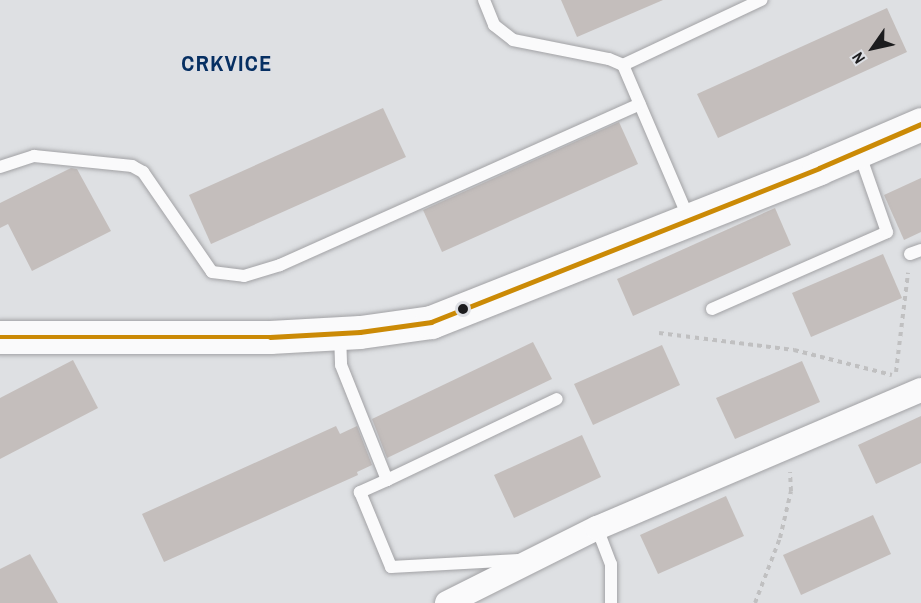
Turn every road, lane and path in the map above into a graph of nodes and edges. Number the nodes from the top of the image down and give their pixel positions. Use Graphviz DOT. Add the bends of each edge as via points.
graph roads {
  1 [pos="484,0"];
  2 [pos="760,0"];
  3 [pos="623,65"];
  4 [pos="640,104"];
  5 [pos="921,124"];
  6 [pos="859,151"];
  7 [pos="0,167"];
  8 [pos="690,220"];
  9 [pos="915,252"];
  10 [pos="712,309"];
  11 [pos="340,333"];
  12 [pos="659,333"];
  13 [pos="0,337"];
  14 [pos="921,390"];
  15 [pos="557,399"];
  16 [pos="789,446"];
  17 [pos="387,480"];
  18 [pos="597,528"];
  19 [pos="534,559"];
  20 [pos="612,602"];
  21 [pos="447,603"];
  22 [pos="755,603"];
  1 -- 3 [label="lane" via="494,26 513,40 609,58"];
  2 -- 3 [label="lane"];
  3 -- 4 [label="lane"];
  4 -- 7 [label="lane" via="270,270 235,277 212,272 143,172 132,166 34,156"];
  4 -- 8 [label="lane"];
  5 -- 6 [label="main road"];
  6 -- 8 [label="main road"];
  6 -- 10 [label="lane" via="887,232"];
  8 -- 11 [label="main road" via="431,322"];
  9 -- 12 [label="path" via="896,376 794,350"];
  11 -- 13 [label="main road" via="258,337"];
  11 -- 17 [label="lane" via="341,365"];
  14 -- 16 [label="street"];
  15 -- 17 [label="lane"];
  16 -- 18 [label="street"];
  16 -- 22 [label="path" via="789,500 780,538"];
  17 -- 19 [label="lane" via="360,492 391,567"];
  18 -- 19 [label="street"];
  18 -- 20 [label="lane" via="611,564"];
  19 -- 21 [label="street"];
}
